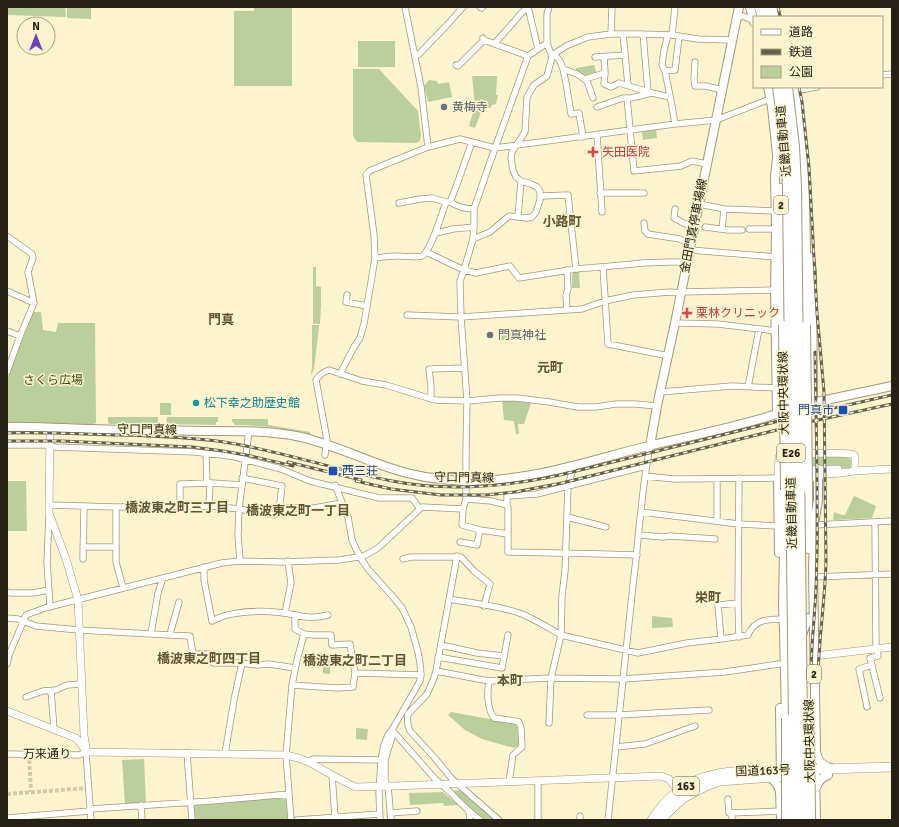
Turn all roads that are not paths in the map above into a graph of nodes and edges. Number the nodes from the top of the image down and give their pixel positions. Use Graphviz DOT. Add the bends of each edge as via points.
graph roads {
  1 [pos="405,7"];
  2 [pos="463,7"];
  3 [pos="528,7"];
  4 [pos="549,7"];
  5 [pos="612,7"];
  6 [pos="675,7"];
  7 [pos="739,7"];
  8 [pos="750,7"];
  9 [pos="737,18"];
  10 [pos="753,18"];
  11 [pos="753,21"];
  12 [pos="611,34"];
  13 [pos="623,34"];
  14 [pos="643,34"];
  15 [pos="670,35"];
  16 [pos="679,36"];
  17 [pos="732,40"];
  18 [pos="495,43"];
  19 [pos="547,43"];
  20 [pos="538,49"];
  21 [pos="415,55"];
  22 [pos="625,55"];
  23 [pos="528,56"];
  24 [pos="553,56"];
  25 [pos="595,57"];
  26 [pos="604,57"];
  27 [pos="695,62"];
  28 [pos="456,65"];
  29 [pos="563,69"];
  30 [pos="665,71"];
  31 [pos="605,73"];
  32 [pos="585,79"];
  33 [pos="628,85"];
  34 [pos="768,88"];
  35 [pos="778,88"];
  36 [pos="790,88"];
  37 [pos="722,90"];
  38 [pos="650,92"];
  39 [pos="670,97"];
  40 [pos="593,98"];
  41 [pos="627,98"];
  42 [pos="770,99"];
  43 [pos="597,107"];
  44 [pos="716,120"];
  45 [pos="675,124"];
  46 [pos="630,130"];
  47 [pos="596,135"];
  48 [pos="583,137"];
  49 [pos="472,142"];
  50 [pos="517,146"];
  51 [pos="428,147"];
  52 [pos="495,148"];
  53 [pos="777,159"];
  54 [pos="707,164"];
  55 [pos="521,181"];
  56 [pos="600,193"];
  57 [pos="644,193"];
  58 [pos="540,196"];
  59 [pos="399,202"];
  60 [pos="448,202"];
  61 [pos="699,204"];
  62 [pos="805,206"];
  63 [pos="474,209"];
  64 [pos="674,209"];
  65 [pos="724,209"];
  66 [pos="776,211"];
  67 [pos="602,212"];
  68 [pos="518,217"];
  69 [pos="644,223"];
  70 [pos="694,226"];
  71 [pos="474,227"];
  72 [pos="705,227"];
  73 [pos="776,228"];
  74 [pos="722,229"];
  75 [pos="749,229"];
  76 [pos="742,230"];
  77 [pos="436,232"];
  78 [pos="7,236"];
  79 [pos="473,239"];
  80 [pos="690,248"];
  81 [pos="426,252"];
  82 [pos="776,257"];
  83 [pos="375,258"];
  84 [pos="687,262"];
  85 [pos="602,267"];
  86 [pos="576,269"];
  87 [pos="464,270"];
  88 [pos="568,270"];
  89 [pos="775,290"];
  90 [pos="7,291"];
  91 [pos="681,292"];
  92 [pos="347,295"];
  93 [pos="605,301"];
  94 [pos="34,303"];
  95 [pos="367,306"];
  96 [pos="567,310"];
  97 [pos="407,315"];
  98 [pos="461,317"];
  99 [pos="675,323"];
  100 [pos="759,329"];
  101 [pos="7,331"];
  102 [pos="776,331"];
  103 [pos="20,336"];
  104 [pos="669,356"];
  105 [pos="465,368"];
  106 [pos="7,370"];
  107 [pos="340,374"];
  108 [pos="813,375"];
  109 [pos="777,378"];
  110 [pos="892,386"];
  111 [pos="748,387"];
  112 [pos="777,388"];
  113 [pos="660,392"];
  114 [pos="431,399"];
  115 [pos="467,400"];
  116 [pos="813,402"];
  117 [pos="657,406"];
  118 [pos="777,414"];
  119 [pos="7,427"];
  120 [pos="50,428"];
  121 [pos="249,431"];
  122 [pos="327,445"];
  123 [pos="7,446"];
  124 [pos="50,446"];
  125 [pos="650,446"];
  126 [pos="206,453"];
  127 [pos="325,455"];
  128 [pos="245,460"];
  129 [pos="574,465"];
  130 [pos="646,466"];
  131 [pos="892,469"];
  132 [pos="855,471"];
  133 [pos="818,473"];
  134 [pos="778,474"];
  135 [pos="645,476"];
  136 [pos="242,478"];
  137 [pos="739,478"];
  138 [pos="717,479"];
  139 [pos="466,481"];
  140 [pos="208,483"];
  141 [pos="242,485"];
  142 [pos="334,485"];
  143 [pos="568,486"];
  144 [pos="466,499"];
  145 [pos="342,503"];
  146 [pos="49,505"];
  147 [pos="507,505"];
  148 [pos="84,506"];
  149 [pos="180,506"];
  150 [pos="209,506"];
  151 [pos="116,507"];
  152 [pos="239,509"];
  153 [pos="420,509"];
  154 [pos="463,509"];
  155 [pos="279,512"];
  156 [pos="641,512"];
  157 [pos="49,513"];
  158 [pos="567,517"];
  159 [pos="717,521"];
  160 [pos="892,521"];
  161 [pos="875,522"];
  162 [pos="738,524"];
  163 [pos="814,525"];
  164 [pos="778,526"];
  165 [pos="606,527"];
  166 [pos="480,530"];
  167 [pos="508,534"];
  168 [pos="808,534"];
  169 [pos="639,535"];
  170 [pos="715,539"];
  171 [pos="460,542"];
  172 [pos="83,548"];
  173 [pos="116,548"];
  174 [pos="566,553"];
  175 [pos="637,555"];
  176 [pos="457,556"];
  177 [pos="360,557"];
  178 [pos="83,559"];
  179 [pos="403,559"];
  180 [pos="240,560"];
  181 [pos="288,561"];
  182 [pos="204,567"];
  183 [pos="875,574"];
  184 [pos="892,574"];
  185 [pos="813,576"];
  186 [pos="163,578"];
  187 [pos="124,588"];
  188 [pos="49,590"];
  189 [pos="7,592"];
  190 [pos="449,599"];
  191 [pos="78,600"];
  192 [pos="179,602"];
  193 [pos="738,603"];
  194 [pos="50,606"];
  195 [pos="484,606"];
  196 [pos="783,606"];
  197 [pos="808,609"];
  198 [pos="285,613"];
  199 [pos="295,615"];
  200 [pos="328,615"];
  201 [pos="7,618"];
  202 [pos="808,618"];
  203 [pos="784,619"];
  204 [pos="24,622"];
  205 [pos="79,630"];
  206 [pos="784,630"];
  207 [pos="150,634"];
  208 [pos="170,634"];
  209 [pos="304,634"];
  210 [pos="508,635"];
  211 [pos="561,635"];
  212 [pos="739,637"];
  213 [pos="721,639"];
  214 [pos="441,646"];
  215 [pos="892,647"];
  216 [pos="877,649"];
  217 [pos="626,650"];
  218 [pos="8,655"];
  219 [pos="504,656"];
  220 [pos="814,656"];
  221 [pos="438,657"];
  222 [pos="242,663"];
  223 [pos="7,664"];
  224 [pos="780,664"];
  225 [pos="872,666"];
  226 [pos="295,668"];
  227 [pos="436,671"];
  228 [pos="355,673"];
  229 [pos="421,675"];
  230 [pos="551,678"];
  231 [pos="623,679"];
  232 [pos="488,681"];
  233 [pos="82,684"];
  234 [pos="292,685"];
  235 [pos="51,691"];
  236 [pos="26,697"];
  237 [pos="880,698"];
  238 [pos="867,707"];
  239 [pos="709,710"];
  240 [pos="7,711"];
  241 [pos="587,715"];
  242 [pos="619,715"];
  243 [pos="549,723"];
  244 [pos="694,726"];
  245 [pos="54,729"];
  246 [pos="392,730"];
  247 [pos="616,747"];
  248 [pos="86,752"];
  249 [pos="780,753"];
  250 [pos="7,754"];
  251 [pos="187,754"];
  252 [pos="225,754"];
  253 [pos="286,755"];
  254 [pos="383,760"];
  255 [pos="309,762"];
  256 [pos="892,767"];
  257 [pos="758,772"];
  258 [pos="831,772"];
  259 [pos="794,773"];
  260 [pos="815,773"];
  261 [pos="892,773"];
  262 [pos="332,775"];
  263 [pos="770,777"];
  264 [pos="612,778"];
  265 [pos="538,781"];
  266 [pos="509,782"];
  267 [pos="443,784"];
  268 [pos="457,784"];
  269 [pos="379,786"];
  270 [pos="388,786"];
  271 [pos="816,788"];
  272 [pos="289,794"];
  273 [pos="681,794"];
  274 [pos="728,799"];
  275 [pos="190,802"];
  276 [pos="141,805"];
  277 [pos="90,810"];
  278 [pos="417,811"];
  279 [pos="469,811"];
  280 [pos="781,811"];
  281 [pos="390,813"];
  282 [pos="732,813"];
  283 [pos="335,817"];
  284 [pos="380,817"];
  285 [pos="7,818"];
  286 [pos="91,820"];
  287 [pos="142,820"];
  288 [pos="192,820"];
  289 [pos="291,820"];
  290 [pos="297,820"];
  291 [pos="391,820"];
  292 [pos="470,820"];
  293 [pos="480,820"];
  294 [pos="499,820"];
  295 [pos="538,820"];
  296 [pos="608,820"];
  297 [pos="652,820"];
  298 [pos="661,820"];
  299 [pos="732,820"];
  300 [pos="781,820"];
  301 [pos="786,820"];
  302 [pos="795,820"];
  303 [pos="799,820"];
  304 [pos="803,820"];
  305 [pos="806,820"];
  306 [pos="811,820"];
  307 [pos="816,820"];
  1 -- 21 [label="street"];
  2 -- 21 [label="street" via="419,54"];
  3 -- 18 [label="street"];
  3 -- 20 [label="street"];
  4 -- 19 [label="street"];
  5 -- 12 [label="street"];
  6 -- 15 [label="street"];
  7 -- 9 [label="main road, 金田門真停車場線"];
  8 -- 10 [label="main road"];
  9 -- 11 [label="street" via="743,16"];
  9 -- 17 [label="main road, 金田門真停車場線"];
  12 -- 13 [label="street"];
  12 -- 24 [label="street" via="588,37 566,46"];
  13 -- 14 [label="street"];
  13 -- 22 [label="street"];
  14 -- 15 [label="street"];
  14 -- 38 [label="street"];
  15 -- 16 [label="street"];
  15 -- 30 [label="street" via="664,50 662,65"];
  16 -- 17 [label="street"];
  16 -- 30 [label="street" via="674,70"];
  17 -- 37 [label="main road, 金田門真停車場線"];
  18 -- 23 [label="street"];
  18 -- 28 [label="street" via="484,39 458,66"];
  19 -- 20 [label="street"];
  19 -- 24 [label="street"];
  20 -- 23 [label="street"];
  21 -- 51 [label="street"];
  22 -- 26 [label="street"];
  22 -- 33 [label="street"];
  23 -- 52 [label="street"];
  24 -- 29 [label="street"];
  24 -- 50 [label="street" via="547,76 534,85 527,97 525,132"];
  25 -- 26 [label="street"];
  26 -- 31 [label="street"];
  27 -- 37 [label="street" via="695,86"];
  29 -- 32 [label="street"];
  29 -- 48 [label="street" via="571,114 579,113"];
  30 -- 39 [label="street"];
  31 -- 32 [label="street"];
  31 -- 33 [label="street" via="604,84 611,87 619,83"];
  32 -- 40 [label="street"];
  33 -- 38 [label="street"];
  34 -- 42 [label="main road, 大阪中央環状線 / 2"];
  35 -- 302 [label="highway, 近畿自動車道 / E26, bridge" via="788,188"];
  36 -- 42 [label="main road"];
  36 -- 62 [label="main road, 大阪中央環状線 / 2" via="796,99 801,133"];
  36 -- 304 [label="highway, 近畿自動車道 / E26, bridge" via="796,187"];
  37 -- 44 [label="main road, 金田門真停車場線"];
  38 -- 39 [label="street"];
  38 -- 41 [label="street"];
  39 -- 45 [label="street"];
  41 -- 43 [label="street"];
  41 -- 46 [label="street"];
  42 -- 44 [label="street"];
  42 -- 53 [label="main road, 大阪中央環状線 / 2"];
  44 -- 45 [label="street"];
  44 -- 54 [label="main road, 金田門真停車場線"];
  45 -- 46 [label="street"];
  46 -- 47 [label="street"];
  46 -- 54 [label="street" via="634,171 681,166 692,161"];
  47 -- 48 [label="street"];
  47 -- 56 [label="street"];
  48 -- 50 [label="street"];
  49 -- 51 [label="street" via="460,139"];
  49 -- 52 [label="street"];
  49 -- 60 [label="street"];
  50 -- 52 [label="street"];
  50 -- 55 [label="street" via="510,158 512,170"];
  51 -- 83 [label="street" via="369,171 366,175"];
  52 -- 63 [label="street"];
  53 -- 66 [label="main road"];
  53 -- 196 [label="main road, 大阪中央環状線 / 2, bridge" via="782,210 785,490"];
  54 -- 61 [label="main road, 金田門真停車場線"];
  55 -- 58 [label="street" via="537,187"];
  55 -- 68 [label="street"];
  56 -- 57 [label="street"];
  56 -- 67 [label="street"];
  58 -- 68 [label="street" via="536,212 532,216"];
  58 -- 86 [label="street" via="568,195"];
  59 -- 60 [label="street" via="432,198"];
  60 -- 63 [label="street" via="465,209"];
  60 -- 77 [label="street"];
  61 -- 65 [label="street"];
  61 -- 70 [label="main road, 金田門真停車場線"];
  62 -- 108 [label="main road" via="812,272"];
  62 -- 168 [label="main road, 大阪中央環状線 / 2, bridge"];
  63 -- 71 [label="street"];
  64 -- 70 [label="street" via="674,218"];
  65 -- 66 [label="street"];
  65 -- 74 [label="street"];
  66 -- 73 [label="main road"];
  68 -- 79 [label="street" via="509,216 490,232"];
  69 -- 80 [label="street" via="648,234 680,239"];
  70 -- 80 [label="main road, 金田門真停車場線"];
  71 -- 77 [label="street"];
  71 -- 79 [label="street"];
  72 -- 74 [label="street"];
  73 -- 75 [label="street"];
  73 -- 82 [label="main road"];
  74 -- 76 [label="street"];
  77 -- 81 [label="street"];
  78 -- 94 [label="street" via="32,254 28,272"];
  79 -- 87 [label="street"];
  80 -- 82 [label="street"];
  80 -- 84 [label="main road, 金田門真停車場線"];
  81 -- 83 [label="street" via="421,256"];
  81 -- 87 [label="street"];
  82 -- 89 [label="main road"];
  83 -- 95 [label="street"];
  84 -- 85 [label="street"];
  84 -- 91 [label="main road, 金田門真停車場線"];
  85 -- 86 [label="street"];
  85 -- 93 [label="street"];
  86 -- 88 [label="street"];
  87 -- 88 [label="street" via="476,273 510,266 519,278"];
  87 -- 98 [label="street" via="460,281"];
  88 -- 96 [label="street"];
  89 -- 91 [label="street"];
  89 -- 102 [label="main road"];
  90 -- 94 [label="street"];
  91 -- 93 [label="street" via="638,294"];
  91 -- 99 [label="main road, 金田門真停車場線"];
  92 -- 95 [label="street" via="346,302"];
  93 -- 96 [label="street" via="582,309"];
  93 -- 104 [label="street" via="608,344"];
  94 -- 103 [label="street"];
  95 -- 107 [label="street" via="360,338"];
  96 -- 98 [label="street"];
  97 -- 98 [label="street"];
  98 -- 105 [label="street"];
  99 -- 100 [label="street" via="718,324"];
  99 -- 104 [label="main road, 金田門真停車場線"];
  100 -- 102 [label="street"];
  100 -- 111 [label="street"];
  101 -- 103 [label="street"];
  102 -- 109 [label="main road"];
  103 -- 106 [label="street"];
  104 -- 113 [label="main road, 金田門真停車場線"];
  105 -- 114 [label="street" via="429,369"];
  105 -- 115 [label="street"];
  107 -- 114 [label="street"];
  107 -- 122 [label="street" via="329,370 316,380"];
  108 -- 109 [label="street"];
  108 -- 116 [label="main road"];
  109 -- 112 [label="main road"];
  110 -- 116 [label="main road, 守口門真線"];
  111 -- 112 [label="street"];
  111 -- 113 [label="street"];
  112 -- 118 [label="main road"];
  113 -- 117 [label="main road, 金田門真停車場線"];
  114 -- 115 [label="street"];
  115 -- 117 [label="street" via="517,398 578,407 616,404"];
  115 -- 139 [label="street"];
  116 -- 118 [label="main road, 守口門真線"];
  117 -- 125 [label="main road, 金田門真停車場線"];
  118 -- 125 [label="main road, 守口門真線"];
  119 -- 120 [label="main road, 守口門真線"];
  120 -- 121 [label="main road, 守口門真線"];
  120 -- 124 [label="street"];
  121 -- 122 [label="main road, 守口門真線" via="301,437"];
  121 -- 128 [label="street"];
  122 -- 127 [label="street"];
  122 -- 139 [label="main road, 守口門真線" via="389,468 426,478"];
  123 -- 124 [label="street"];
  124 -- 126 [label="street"];
  124 -- 146 [label="street"];
  125 -- 129 [label="main road, 守口門真線"];
  125 -- 130 [label="street"];
  126 -- 128 [label="street"];
  126 -- 140 [label="street"];
  128 -- 136 [label="street"];
  128 -- 142 [label="street" via="281,469 304,479"];
  129 -- 139 [label="main road, 守口門真線" via="518,477"];
  129 -- 143 [label="street"];
  130 -- 135 [label="street"];
  130 -- 143 [label="street"];
  131 -- 132 [label="street"];
  132 -- 133 [label="street"];
  132 -- 134 [label="street" via="854,454 781,454"];
  133 -- 134 [label="street" via="810,478"];
  133 -- 163 [label="main road" via="818,500"];
  134 -- 137 [label="street"];
  134 -- 164 [label="main road"];
  135 -- 138 [label="street"];
  135 -- 156 [label="street"];
  136 -- 141 [label="street"];
  136 -- 155 [label="street" via="282,486"];
  137 -- 138 [label="street"];
  137 -- 162 [label="street"];
  138 -- 159 [label="street"];
  139 -- 144 [label="street"];
  140 -- 141 [label="street"];
  140 -- 149 [label="street" via="180,484"];
  140 -- 150 [label="street"];
  141 -- 152 [label="street"];
  142 -- 145 [label="street"];
  142 -- 153 [label="street" via="379,498 412,498"];
  143 -- 147 [label="street" via="537,494 506,496"];
  143 -- 158 [label="street"];
  144 -- 147 [label="street"];
  144 -- 154 [label="street"];
  145 -- 155 [label="street" via="314,508 287,508"];
  145 -- 177 [label="street" via="348,517 352,540"];
  146 -- 148 [label="street"];
  146 -- 157 [label="street"];
  147 -- 167 [label="street"];
  148 -- 151 [label="street"];
  148 -- 172 [label="street"];
  149 -- 150 [label="street"];
  149 -- 151 [label="street"];
  150 -- 152 [label="street"];
  151 -- 173 [label="street"];
  152 -- 155 [label="street" via="275,514"];
  152 -- 180 [label="street"];
  153 -- 154 [label="street" via="422,506"];
  153 -- 177 [label="street" via="378,548"];
  154 -- 166 [label="street" via="462,525"];
  156 -- 159 [label="street"];
  156 -- 169 [label="street"];
  157 -- 188 [label="street"];
  157 -- 191 [label="street"];
  158 -- 165 [label="street"];
  158 -- 174 [label="street"];
  159 -- 162 [label="street"];
  160 -- 161 [label="street"];
  161 -- 163 [label="street"];
  161 -- 183 [label="street"];
  162 -- 164 [label="street"];
  162 -- 193 [label="street"];
  163 -- 185 [label="main road"];
  164 -- 196 [label="main road" via="779,578"];
  166 -- 167 [label="street"];
  166 -- 171 [label="street" via="477,545"];
  167 -- 174 [label="street" via="508,552"];
  168 -- 185 [label="main road, 2"];
  168 -- 197 [label="main road, 大阪中央環状線 / 2"];
  169 -- 170 [label="street"];
  169 -- 175 [label="street"];
  172 -- 173 [label="street"];
  172 -- 178 [label="street"];
  173 -- 187 [label="street" via="116,562"];
  174 -- 175 [label="street"];
  174 -- 211 [label="street"];
  175 -- 217 [label="street"];
  176 -- 179 [label="street"];
  176 -- 190 [label="street"];
  176 -- 195 [label="street" via="490,584"];
  177 -- 181 [label="street"];
  177 -- 229 [label="street" via="402,608 411,627"];
  180 -- 181 [label="street"];
  180 -- 182 [label="street"];
  181 -- 198 [label="street" via="291,583"];
  182 -- 186 [label="street"];
  182 -- 198 [label="street" via="212,621 231,614"];
  183 -- 184 [label="street"];
  183 -- 185 [label="street"];
  183 -- 216 [label="street"];
  185 -- 197 [label="main road"];
  185 -- 220 [label="main road, 2"];
  186 -- 187 [label="street"];
  186 -- 207 [label="street"];
  187 -- 191 [label="street"];
  188 -- 189 [label="street" via="33,593"];
  188 -- 194 [label="street"];
  190 -- 195 [label="street"];
  190 -- 214 [label="street"];
  191 -- 194 [label="street"];
  191 -- 205 [label="street"];
  192 -- 208 [label="street"];
  193 -- 212 [label="street"];
  193 -- 213 [label="street" via="718,605"];
  194 -- 204 [label="street" via="26,615"];
  195 -- 211 [label="street" via="522,614"];
  196 -- 203 [label="main road, 大阪中央環状線 / 2"];
  197 -- 202 [label="main road, 大阪中央環状線 / 2"];
  198 -- 199 [label="street"];
  199 -- 200 [label="street" via="306,618"];
  199 -- 209 [label="street" via="295,629"];
  201 -- 204 [label="street"];
  202 -- 259 [label="main road" via="797,654"];
  202 -- 306 [label="main road, 大阪中央環状線 / 2, bridge"];
  203 -- 206 [label="main road, 大阪中央環状線 / 2"];
  203 -- 212 [label="street" via="761,622 750,629 748,635"];
  204 -- 205 [label="street" via="36,626"];
  204 -- 218 [label="street"];
  205 -- 207 [label="street"];
  205 -- 233 [label="street"];
  206 -- 224 [label="main road"];
  206 -- 259 [label="main road" via="789,655"];
  206 -- 301 [label="main road, 大阪中央環状線 / 2, bridge"];
  207 -- 208 [label="street"];
  208 -- 222 [label="street" via="190,636 193,654 211,654 213,663"];
  209 -- 226 [label="street"];
  209 -- 228 [label="street" via="331,635 332,645 350,644"];
  210 -- 219 [label="street"];
  211 -- 217 [label="street"];
  211 -- 230 [label="street"];
  212 -- 213 [label="street"];
  213 -- 217 [label="street" via="638,652"];
  214 -- 219 [label="street"];
  214 -- 221 [label="street"];
  215 -- 216 [label="street"];
  216 -- 220 [label="street"];
  216 -- 225 [label="street" via="878,656 870,658"];
  217 -- 231 [label="street"];
  218 -- 223 [label="street"];
  219 -- 221 [label="street" via="502,668"];
  220 -- 258 [label="main road, 2" via="816,756"];
  221 -- 227 [label="street"];
  222 -- 226 [label="street"];
  222 -- 252 [label="street"];
  224 -- 231 [label="street" via="725,672"];
  224 -- 249 [label="main road"];
  225 -- 237 [label="street"];
  225 -- 238 [label="street" via="859,669"];
  226 -- 234 [label="street"];
  227 -- 232 [label="street"];
  227 -- 268 [label="street" via="427,694 408,714 408,726"];
  228 -- 229 [label="street"];
  228 -- 234 [label="street" via="352,686 337,688"];
  229 -- 246 [label="street" via="417,688"];
  230 -- 231 [label="street"];
  230 -- 232 [label="street"];
  230 -- 243 [label="street"];
  231 -- 242 [label="street"];
  232 -- 266 [label="street" via="487,693 491,714 494,718 519,722 521,728 522,747 513,755"];
  233 -- 235 [label="street" via="68,685"];
  233 -- 248 [label="street"];
  234 -- 253 [label="street"];
  235 -- 236 [label="street"];
  235 -- 245 [label="street"];
  239 -- 242 [label="street"];
  240 -- 245 [label="street"];
  241 -- 242 [label="street"];
  242 -- 247 [label="street"];
  244 -- 247 [label="street" via="645,744"];
  245 -- 248 [label="street" via="76,738"];
  246 -- 254 [label="street" via="384,745"];
  246 -- 267 [label="street" via="436,780"];
  247 -- 264 [label="street"];
  248 -- 250 [label="street, 万来通り"];
  248 -- 251 [label="street"];
  248 -- 277 [label="street"];
  249 -- 257 [label="main road" via="776,765"];
  249 -- 259 [label="main road"];
  251 -- 252 [label="street"];
  251 -- 275 [label="street"];
  252 -- 253 [label="street"];
  253 -- 255 [label="street"];
  253 -- 272 [label="street"];
  254 -- 255 [label="street" via="314,759"];
  254 -- 269 [label="street"];
  254 -- 270 [label="street" via="385,781"];
  255 -- 262 [label="street"];
  256 -- 258 [label="highway, 国道163号 / 163"];
  257 -- 259 [label="highway, 国道163号 / 163"];
  257 -- 273 [label="highway, 国道163号 / 163" via="732,772 699,779"];
  258 -- 260 [label="highway, 国道163号 / 163"];
  258 -- 261 [label="highway, 国道163号 / 163"];
  258 -- 271 [label="main road" via="821,779"];
  259 -- 260 [label="highway, 国道163号 / 163"];
  259 -- 263 [label="highway, 国道163号 / 163"];
  259 -- 303 [label="main road"];
  259 -- 305 [label="main road"];
  260 -- 271 [label="main road"];
  262 -- 269 [label="street" via="355,787"];
  262 -- 283 [label="street"];
  263 -- 273 [label="highway, 国道163号 / 163" via="719,781"];
  263 -- 280 [label="main road" via="780,791"];
  264 -- 265 [label="street"];
  264 -- 273 [label="street" via="661,776 669,779"];
  264 -- 296 [label="street"];
  265 -- 266 [label="street"];
  265 -- 295 [label="street"];
  266 -- 268 [label="street"];
  267 -- 268 [label="street"];
  267 -- 270 [label="street"];
  267 -- 279 [label="street"];
  268 -- 294 [label="street"];
  269 -- 270 [label="street"];
  269 -- 284 [label="street"];
  270 -- 281 [label="street"];
  271 -- 307 [label="main road"];
  272 -- 275 [label="street"];
  272 -- 289 [label="street"];
  273 -- 297 [label="highway, 国道163号 / 163" via="659,809"];
  273 -- 298 [label="highway, 国道163号 / 163"];
  274 -- 282 [label="street" via="729,814"];
  275 -- 276 [label="street"];
  275 -- 288 [label="street"];
  276 -- 277 [label="street"];
  276 -- 287 [label="street"];
  277 -- 285 [label="street"];
  277 -- 286 [label="street"];
  278 -- 281 [label="street"];
  279 -- 292 [label="street"];
  279 -- 293 [label="street"];
  280 -- 282 [label="street"];
  280 -- 300 [label="main road"];
  281 -- 291 [label="street"];
  282 -- 299 [label="street"];
  283 -- 284 [label="street"];
  283 -- 290 [label="street"];
}
